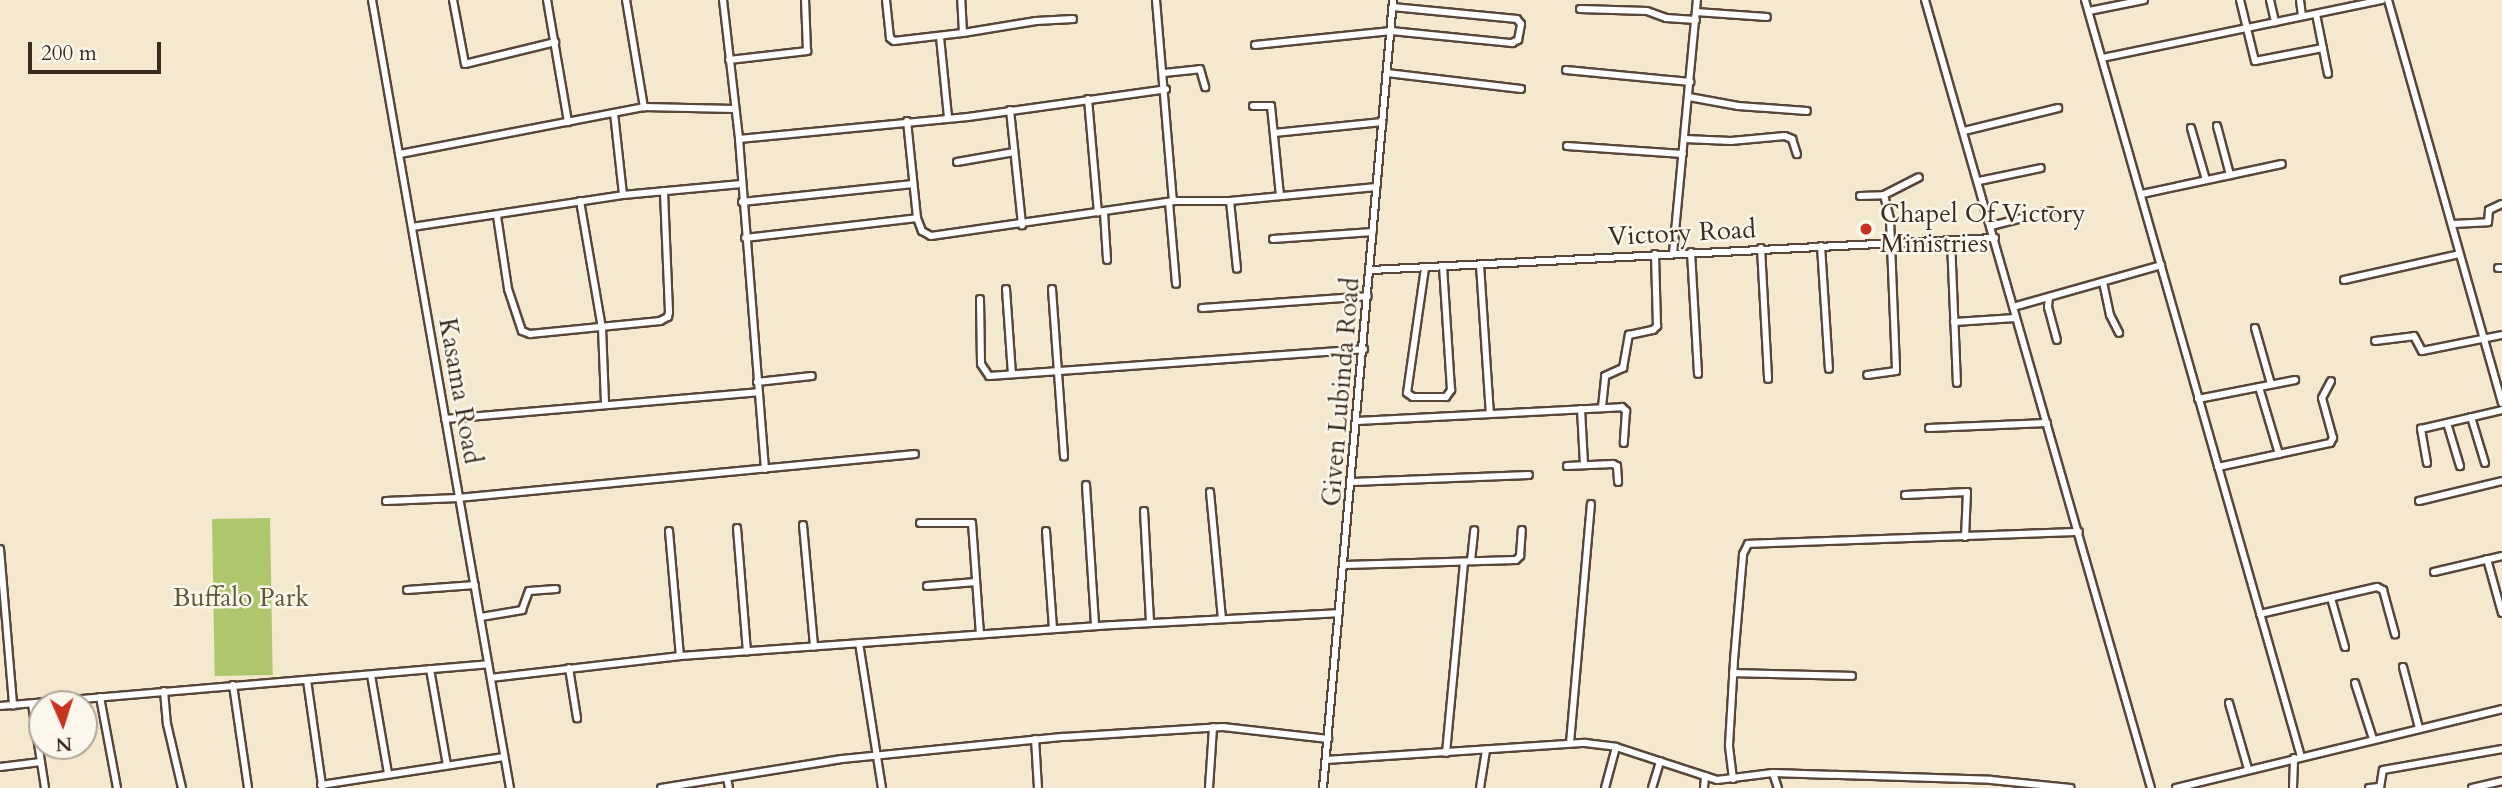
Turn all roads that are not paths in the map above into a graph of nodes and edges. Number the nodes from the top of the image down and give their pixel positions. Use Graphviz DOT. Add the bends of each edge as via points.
graph roads {
  1 [pos="372,0"];
  2 [pos="453,0"];
  3 [pos="547,0"];
  4 [pos="626,0"];
  5 [pos="723,0"];
  6 [pos="805,0"];
  7 [pos="886,0"];
  8 [pos="961,0"];
  9 [pos="1157,0"];
  10 [pos="1698,0"];
  11 [pos="1925,0"];
  12 [pos="2085,0"];
  13 [pos="2144,0"];
  14 [pos="2239,0"];
  15 [pos="2270,0"];
  16 [pos="2300,0"];
  17 [pos="2382,0"];
  18 [pos="2388,0"];
  19 [pos="1393,4"];
  20 [pos="1580,9"];
  21 [pos="2089,11"];
  22 [pos="2316,14"];
  23 [pos="1696,16"];
  24 [pos="2302,16"];
  25 [pos="1768,17"];
  26 [pos="1073,19"];
  27 [pos="2275,22"];
  28 [pos="2247,27"];
  29 [pos="1391,31"];
  30 [pos="963,33"];
  31 [pos="940,37"];
  32 [pos="555,42"];
  33 [pos="1255,45"];
  34 [pos="2323,48"];
  35 [pos="2102,58"];
  36 [pos="729,60"];
  37 [pos="1566,70"];
  38 [pos="1164,73"];
  39 [pos="1387,74"];
  40 [pos="2328,74"];
  41 [pos="1690,82"];
  42 [pos="1205,86"];
  43 [pos="1166,89"];
  44 [pos="1521,89"];
  45 [pos="1689,97"];
  46 [pos="1088,99"];
  47 [pos="1253,106"];
  48 [pos="644,107"];
  49 [pos="2058,108"];
  50 [pos="734,109"];
  51 [pos="1010,110"];
  52 [pos="1807,111"];
  53 [pos="614,113"];
  54 [pos="948,117"];
  55 [pos="906,121"];
  56 [pos="568,122"];
  57 [pos="1382,122"];
  58 [pos="2217,126"];
  59 [pos="2191,128"];
  60 [pos="1964,131"];
  61 [pos="1274,133"];
  62 [pos="738,139"];
  63 [pos="1685,139"];
  64 [pos="1567,146"];
  65 [pos="1014,152"];
  66 [pos="400,154"];
  67 [pos="1683,154"];
  68 [pos="1797,154"];
  69 [pos="957,162"];
  70 [pos="2282,164"];
  71 [pos="2041,168"];
  72 [pos="2230,175"];
  73 [pos="1919,177"];
  74 [pos="2206,180"];
  75 [pos="1979,181"];
  76 [pos="741,184"];
  77 [pos="913,184"];
  78 [pos="1376,187"];
  79 [pos="664,191"];
  80 [pos="2142,194"];
  81 [pos="622,195"];
  82 [pos="1280,195"];
  83 [pos="1884,195"];
  84 [pos="1860,197"];
  85 [pos="580,201"];
  86 [pos="1171,201"];
  87 [pos="1230,201"];
  88 [pos="742,202"];
  89 [pos="2502,204"];
  90 [pos="2050,211"];
  91 [pos="1101,213"];
  92 [pos="497,216"];
  93 [pos="917,218"];
  94 [pos="2453,224"];
  95 [pos="1022,225"];
  96 [pos="1992,226"];
  97 [pos="412,227"];
  98 [pos="1373,232"];
  99 [pos="746,238"];
  100 [pos="1995,238"];
  101 [pos="1273,239"];
  102 [pos="1951,242"];
  103 [pos="1890,244"];
  104 [pos="1822,246"];
  105 [pos="1761,248"];
  106 [pos="1691,252"];
  107 [pos="1673,253"];
  108 [pos="1655,254"];
  109 [pos="2459,254"];
  110 [pos="1107,260"];
  111 [pos="1480,265"];
  112 [pos="2161,265"];
  113 [pos="1443,267"];
  114 [pos="1425,268"];
  115 [pos="1237,269"];
  116 [pos="1371,270"];
  117 [pos="2344,280"];
  118 [pos="2103,282"];
  119 [pos="1176,284"];
  120 [pos="1006,289"];
  121 [pos="1052,289"];
  122 [pos="1368,296"];
  123 [pos="2049,297"];
  124 [pos="980,299"];
  125 [pos="2013,307"];
  126 [pos="1202,308"];
  127 [pos="2016,318"];
  128 [pos="1954,322"];
  129 [pos="602,328"];
  130 [pos="2255,328"];
  131 [pos="2119,333"];
  132 [pos="2502,335"];
  133 [pos="2483,337"];
  134 [pos="2057,340"];
  135 [pos="2375,341"];
  136 [pos="1364,349"];
  137 [pos="1829,369"];
  138 [pos="1058,370"];
  139 [pos="1698,373"];
  140 [pos="1012,374"];
  141 [pos="1867,375"];
  142 [pos="812,376"];
  143 [pos="1768,379"];
  144 [pos="2295,380"];
  145 [pos="2331,381"];
  146 [pos="757,382"];
  147 [pos="1957,383"];
  148 [pos="2271,384"];
  149 [pos="2259,387"];
  150 [pos="758,392"];
  151 [pos="2198,399"];
  152 [pos="605,404"];
  153 [pos="2502,404"];
  154 [pos="1602,407"];
  155 [pos="1581,409"];
  156 [pos="2502,410"];
  157 [pos="1490,414"];
  158 [pos="2471,417"];
  159 [pos="445,419"];
  160 [pos="1357,421"];
  161 [pos="2047,423"];
  162 [pos="2447,423"];
  163 [pos="1928,428"];
  164 [pos="1624,443"];
  165 [pos="915,454"];
  166 [pos="2279,454"];
  167 [pos="1064,457"];
  168 [pos="2427,463"];
  169 [pos="2485,463"];
  170 [pos="1584,465"];
  171 [pos="1567,466"];
  172 [pos="2460,466"];
  173 [pos="2218,467"];
  174 [pos="765,470"];
  175 [pos="1529,475"];
  176 [pos="2502,481"];
  177 [pos="1352,482"];
  178 [pos="1618,482"];
  179 [pos="1086,485"];
  180 [pos="1210,492"];
  181 [pos="1905,495"];
  182 [pos="458,498"];
  183 [pos="2419,500"];
  184 [pos="386,502"];
  185 [pos="1591,504"];
  186 [pos="1144,511"];
  187 [pos="920,523"];
  188 [pos="803,525"];
  189 [pos="737,528"];
  190 [pos="1474,530"];
  191 [pos="1522,530"];
  192 [pos="669,531"];
  193 [pos="1046,531"];
  194 [pos="2079,532"];
  195 [pos="1965,537"];
  196 [pos="0,549"];
  197 [pos="2502,556"];
  198 [pos="2487,559"];
  199 [pos="1468,561"];
  200 [pos="1345,565"];
  201 [pos="2434,572"];
  202 [pos="976,582"];
  203 [pos="475,585"];
  204 [pos="927,586"];
  205 [pos="556,589"];
  206 [pos="407,590"];
  207 [pos="2331,598"];
  208 [pos="1339,613"];
  209 [pos="2502,613"];
  210 [pos="2260,614"];
  211 [pos="481,617"];
  212 [pos="1222,618"];
  213 [pos="1150,622"];
  214 [pos="1095,626"];
  215 [pos="1053,629"];
  216 [pos="980,634"];
  217 [pos="2395,634"];
  218 [pos="859,643"];
  219 [pos="814,647"];
  220 [pos="2345,647"];
  221 [pos="747,652"];
  222 [pos="680,656"];
  223 [pos="488,664"];
  224 [pos="2403,667"];
  225 [pos="569,668"];
  226 [pos="430,669"];
  227 [pos="1733,673"];
  228 [pos="371,675"];
  229 [pos="1852,676"];
  230 [pos="491,678"];
  231 [pos="307,680"];
  232 [pos="2355,683"];
  233 [pos="233,685"];
  234 [pos="164,691"];
  235 [pos="100,698"];
  236 [pos="2229,703"];
  237 [pos="28,704"];
  238 [pos="13,705"];
  239 [pos="0,706"];
  240 [pos="2502,709"];
  241 [pos="577,718"];
  242 [pos="1213,727"];
  243 [pos="2419,728"];
  244 [pos="1035,739"];
  245 [pos="1328,739"];
  246 [pos="2373,739"];
  247 [pos="1570,743"];
  248 [pos="1616,747"];
  249 [pos="1486,749"];
  250 [pos="2502,749"];
  251 [pos="1446,753"];
  252 [pos="877,755"];
  253 [pos="504,757"];
  254 [pos="2297,757"];
  255 [pos="1326,760"];
  256 [pos="1660,761"];
  257 [pos="41,762"];
  258 [pos="447,765"];
  259 [pos="0,767"];
  260 [pos="2248,769"];
  261 [pos="388,773"];
  262 [pos="1773,773"];
  263 [pos="1705,776"];
  264 [pos="1743,777"];
  265 [pos="727,778"];
  266 [pos="1733,779"];
  267 [pos="2502,781"];
  268 [pos="2203,784"];
  269 [pos="322,786"];
  270 [pos="2380,787"];
  271 [pos="45,788"];
  272 [pos="117,788"];
  273 [pos="181,788"];
  274 [pos="248,788"];
  275 [pos="510,788"];
  276 [pos="661,788"];
  277 [pos="729,788"];
  278 [pos="882,788"];
  279 [pos="1038,788"];
  280 [pos="1209,788"];
  281 [pos="1323,788"];
  282 [pos="1480,788"];
  283 [pos="1605,788"];
  284 [pos="1652,788"];
  285 [pos="1704,788"];
  286 [pos="1744,788"];
  287 [pos="1778,788"];
  288 [pos="2071,788"];
  289 [pos="2151,788"];
  290 [pos="2176,788"];
  291 [pos="2293,788"];
  292 [pos="2369,788"];
  293 [pos="2472,788"];
  1 -- 66 [label="street, Kasama Road"];
  2 -- 32 [label="street" via="466,64"];
  3 -- 32 [label="street"];
  4 -- 48 [label="street"];
  5 -- 36 [label="street"];
  6 -- 36 [label="street" via="807,51"];
  7 -- 31 [label="street" via="892,41"];
  8 -- 30 [label="street"];
  9 -- 38 [label="street"];
  10 -- 23 [label="street"];
  11 -- 60 [label="street"];
  12 -- 21 [label="street"];
  13 -- 21 [label="street"];
  14 -- 28 [label="street"];
  15 -- 27 [label="street"];
  16 -- 24 [label="street"];
  17 -- 22 [label="street"];
  18 -- 94 [label="street"];
  19 -- 29 [label="street, Given Lubinda Road"];
  19 -- 29 [label="street" via="1514,19 1521,24 1518,40 1512,43"];
  20 -- 23 [label="street" via="1647,11 1666,18"];
  21 -- 35 [label="street"];
  22 -- 24 [label="street"];
  22 -- 34 [label="street"];
  23 -- 25 [label="street"];
  23 -- 41 [label="street"];
  24 -- 27 [label="street"];
  26 -- 30 [label="street" via="1021,22"];
  27 -- 28 [label="street"];
  28 -- 34 [label="street" via="2255,61"];
  28 -- 35 [label="street"];
  29 -- 33 [label="street"];
  29 -- 39 [label="street, Given Lubinda Road"];
  30 -- 31 [label="street"];
  31 -- 54 [label="street"];
  32 -- 56 [label="street"];
  34 -- 40 [label="street"];
  35 -- 80 [label="street"];
  36 -- 50 [label="street"];
  37 -- 41 [label="street"];
  38 -- 42 [label="street" via="1200,69"];
  38 -- 43 [label="street"];
  39 -- 44 [label="street"];
  39 -- 57 [label="street, Given Lubinda Road"];
  41 -- 45 [label="street"];
  43 -- 46 [label="street"];
  43 -- 86 [label="street"];
  45 -- 52 [label="street"];
  45 -- 63 [label="street"];
  46 -- 51 [label="street"];
  46 -- 91 [label="street"];
  47 -- 61 [label="street" via="1271,106"];
  48 -- 50 [label="street"];
  48 -- 53 [label="street"];
  49 -- 60 [label="street"];
  50 -- 62 [label="street"];
  51 -- 54 [label="street"];
  51 -- 65 [label="street"];
  53 -- 56 [label="street"];
  53 -- 81 [label="street"];
  54 -- 55 [label="street"];
  55 -- 62 [label="street"];
  55 -- 77 [label="street"];
  56 -- 66 [label="street"];
  57 -- 61 [label="street"];
  57 -- 78 [label="street, Given Lubinda Road"];
  58 -- 72 [label="street"];
  59 -- 74 [label="street"];
  60 -- 75 [label="street"];
  61 -- 82 [label="street"];
  62 -- 76 [label="street"];
  63 -- 67 [label="street"];
  63 -- 68 [label="street" via="1785,136 1792,139"];
  64 -- 67 [label="street"];
  65 -- 69 [label="street"];
  65 -- 95 [label="street"];
  66 -- 97 [label="street, Kasama Road"];
  67 -- 107 [label="street"];
  70 -- 72 [label="street"];
  71 -- 75 [label="street"];
  72 -- 74 [label="street"];
  73 -- 83 [label="street"];
  74 -- 80 [label="street"];
  75 -- 96 [label="street"];
  76 -- 79 [label="street"];
  76 -- 88 [label="street"];
  77 -- 88 [label="street"];
  77 -- 93 [label="street"];
  78 -- 82 [label="street"];
  78 -- 98 [label="street, Given Lubinda Road"];
  79 -- 81 [label="street"];
  79 -- 129 [label="street" via="668,317"];
  80 -- 112 [label="street"];
  81 -- 85 [label="street"];
  82 -- 87 [label="street"];
  83 -- 84 [label="street"];
  83 -- 103 [label="street"];
  85 -- 92 [label="street"];
  85 -- 129 [label="street"];
  86 -- 87 [label="street"];
  86 -- 91 [label="street"];
  86 -- 119 [label="street"];
  87 -- 115 [label="street"];
  88 -- 99 [label="street"];
  89 -- 94 [label="street" via="2489,210 2488,222"];
  90 -- 96 [label="street"];
  91 -- 95 [label="street"];
  91 -- 110 [label="street"];
  92 -- 97 [label="street"];
  92 -- 129 [label="street" via="508,289 522,331"];
  93 -- 95 [label="street" via="922,231 931,236"];
  93 -- 99 [label="street"];
  94 -- 109 [label="street"];
  96 -- 100 [label="street"];
  97 -- 159 [label="street, Kasama Road"];
  98 -- 101 [label="street"];
  98 -- 116 [label="street, Given Lubinda Road"];
  99 -- 146 [label="street"];
  100 -- 102 [label="street, Victory Road"];
  100 -- 125 [label="street"];
  102 -- 103 [label="street, Victory Road"];
  102 -- 128 [label="street"];
  103 -- 104 [label="street, Victory Road"];
  103 -- 141 [label="street" via="1896,371"];
  104 -- 105 [label="street, Victory Road"];
  104 -- 137 [label="street"];
  105 -- 106 [label="street, Victory Road"];
  105 -- 143 [label="street"];
  106 -- 107 [label="street, Victory Road"];
  106 -- 139 [label="street"];
  107 -- 108 [label="street, Victory Road"];
  108 -- 111 [label="street, Victory Road"];
  108 -- 154 [label="street" via="1657,326 1629,335 1623,368 1605,376"];
  109 -- 117 [label="street"];
  109 -- 133 [label="street"];
  111 -- 113 [label="street, Victory Road"];
  111 -- 157 [label="street"];
  112 -- 118 [label="street"];
  112 -- 151 [label="street"];
  113 -- 114 [label="street, Victory Road"];
  113 -- 114 [label="street" via="1451,390 1446,397 1407,393"];
  114 -- 116 [label="street, Victory Road"];
  116 -- 122 [label="street, Given Lubinda Road"];
  118 -- 123 [label="street"];
  118 -- 131 [label="street"];
  120 -- 140 [label="street"];
  121 -- 138 [label="street"];
  122 -- 126 [label="street"];
  122 -- 136 [label="street, Given Lubinda Road"];
  123 -- 125 [label="street"];
  123 -- 134 [label="street"];
  124 -- 140 [label="street" via="982,370 989,376"];
  125 -- 127 [label="street"];
  127 -- 128 [label="street"];
  127 -- 161 [label="street"];
  128 -- 147 [label="street"];
  129 -- 152 [label="street"];
  130 -- 148 [label="street"];
  132 -- 133 [label="street"];
  133 -- 135 [label="street" via="2423,351 2414,337"];
  133 -- 153 [label="street"];
  136 -- 138 [label="street"];
  136 -- 160 [label="street, Given Lubinda Road"];
  138 -- 140 [label="street"];
  138 -- 167 [label="street"];
  142 -- 146 [label="street"];
  144 -- 148 [label="street"];
  145 -- 166 [label="street" via="2322,398 2332,440"];
  146 -- 150 [label="street"];
  148 -- 149 [label="street"];
  149 -- 151 [label="street"];
  149 -- 166 [label="street"];
  150 -- 152 [label="street"];
  150 -- 174 [label="street"];
  151 -- 210 [label="street"];
  152 -- 159 [label="street"];
  154 -- 155 [label="street"];
  154 -- 164 [label="street" via="1625,408"];
  155 -- 157 [label="street"];
  155 -- 170 [label="street"];
  156 -- 158 [label="street"];
  157 -- 160 [label="street"];
  158 -- 162 [label="street"];
  158 -- 169 [label="street"];
  159 -- 182 [label="street, Kasama Road"];
  160 -- 177 [label="street, Given Lubinda Road"];
  161 -- 163 [label="street"];
  161 -- 194 [label="street"];
  162 -- 168 [label="street" via="2421,429"];
  162 -- 172 [label="street"];
  165 -- 174 [label="street"];
  166 -- 173 [label="street"];
  170 -- 171 [label="street"];
  170 -- 178 [label="street" via="1615,465"];
  174 -- 182 [label="street"];
  175 -- 177 [label="street"];
  176 -- 183 [label="street"];
  177 -- 200 [label="street, Given Lubinda Road"];
  179 -- 214 [label="street"];
  180 -- 212 [label="street"];
  181 -- 195 [label="street" via="1967,492"];
  182 -- 184 [label="street"];
  182 -- 203 [label="street, Kasama Road"];
  185 -- 247 [label="street"];
  186 -- 213 [label="street"];
  187 -- 202 [label="street" via="972,523"];
  188 -- 219 [label="street"];
  189 -- 221 [label="street"];
  190 -- 199 [label="street"];
  191 -- 199 [label="street" via="1516,560"];
  192 -- 222 [label="street"];
  193 -- 215 [label="street"];
  194 -- 195 [label="street"];
  194 -- 289 [label="street"];
  195 -- 227 [label="street" via="1748,544"];
  196 -- 238 [label="street"];
  197 -- 198 [label="street"];
  198 -- 201 [label="street"];
  198 -- 209 [label="street"];
  199 -- 200 [label="street"];
  199 -- 251 [label="street"];
  200 -- 208 [label="street, Given Lubinda Road"];
  202 -- 204 [label="street"];
  202 -- 216 [label="street"];
  203 -- 206 [label="street"];
  203 -- 211 [label="street, Kasama Road"];
  205 -- 211 [label="street" via="529,591 519,611"];
  207 -- 210 [label="street"];
  207 -- 217 [label="street" via="2380,588"];
  207 -- 220 [label="street"];
  208 -- 212 [label="street"];
  208 -- 245 [label="street, Given Lubinda Road"];
  210 -- 254 [label="street"];
  211 -- 223 [label="street, Kasama Road"];
  212 -- 213 [label="street"];
  213 -- 214 [label="street"];
  214 -- 215 [label="street"];
  215 -- 216 [label="street"];
  216 -- 218 [label="street"];
  218 -- 219 [label="street"];
  218 -- 252 [label="street"];
  219 -- 221 [label="street"];
  221 -- 222 [label="street"];
  222 -- 225 [label="street"];
  223 -- 226 [label="street"];
  223 -- 230 [label="street, Kasama Road"];
  224 -- 243 [label="street"];
  225 -- 230 [label="street"];
  225 -- 241 [label="street"];
  226 -- 228 [label="street"];
  226 -- 258 [label="street"];
  227 -- 229 [label="street"];
  227 -- 266 [label="street" via="1729,745"];
  228 -- 231 [label="street"];
  228 -- 261 [label="street"];
  230 -- 253 [label="street, Kasama Road"];
  231 -- 233 [label="street"];
  231 -- 269 [label="street"];
  232 -- 246 [label="street"];
  233 -- 234 [label="street"];
  233 -- 274 [label="street"];
  234 -- 235 [label="street"];
  234 -- 273 [label="street"];
  235 -- 272 [label="street"];
  236 -- 260 [label="street"];
  237 -- 238 [label="street"];
  238 -- 239 [label="street"];
  240 -- 243 [label="street"];
  242 -- 244 [label="street"];
  242 -- 245 [label="street"];
  242 -- 280 [label="street"];
  243 -- 246 [label="street"];
  244 -- 252 [label="street"];
  244 -- 279 [label="street"];
  245 -- 255 [label="street, Given Lubinda Road"];
  246 -- 254 [label="street"];
  247 -- 248 [label="street"];
  247 -- 249 [label="street"];
  248 -- 256 [label="street"];
  248 -- 283 [label="street"];
  249 -- 251 [label="street"];
  249 -- 282 [label="street"];
  250 -- 270 [label="street" via="2383,770"];
  251 -- 255 [label="street"];
  252 -- 265 [label="street"];
  252 -- 278 [label="street"];
  253 -- 258 [label="street"];
  253 -- 275 [label="street, Kasama Road"];
  254 -- 260 [label="street"];
  254 -- 291 [label="street"];
  255 -- 281 [label="street, Given Lubinda Road"];
  256 -- 263 [label="street"];
  256 -- 284 [label="street"];
  257 -- 259 [label="street"];
  257 -- 271 [label="street"];
  258 -- 261 [label="street"];
  260 -- 268 [label="street"];
  261 -- 269 [label="street"];
  262 -- 264 [label="street"];
  262 -- 287 [label="street"];
  262 -- 288 [label="street" via="1991,780"];
  263 -- 266 [label="street"];
  263 -- 285 [label="street"];
  264 -- 266 [label="street"];
  264 -- 286 [label="street"];
  265 -- 276 [label="street"];
  265 -- 277 [label="street"];
  267 -- 293 [label="street"];
  268 -- 290 [label="street"];
  270 -- 292 [label="street"];
}
